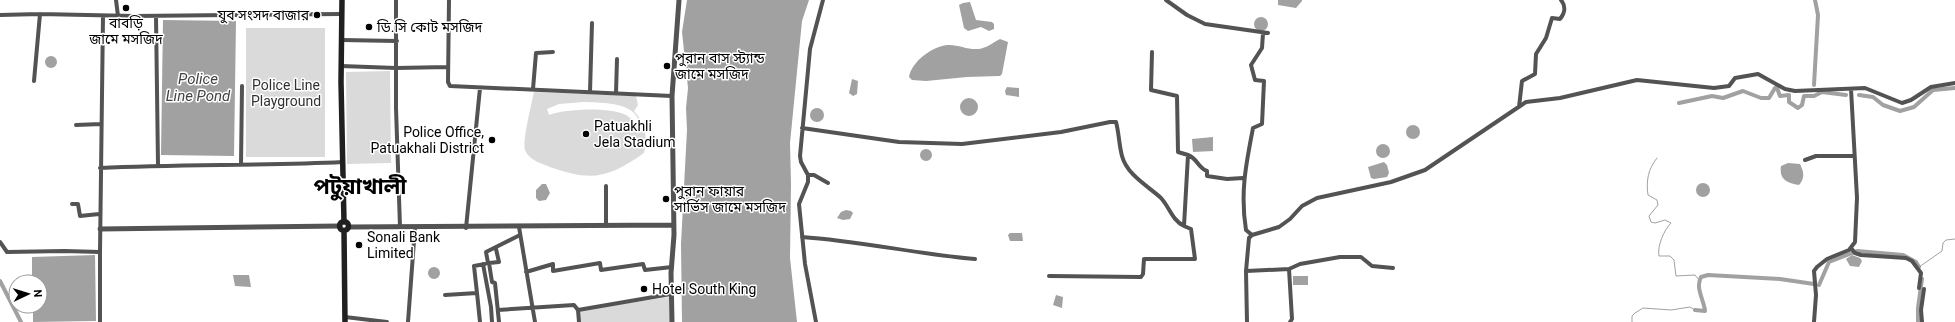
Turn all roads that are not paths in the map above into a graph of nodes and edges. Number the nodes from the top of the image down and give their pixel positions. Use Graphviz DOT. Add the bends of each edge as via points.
graph roads {
  1 [pos="116,0"];
  2 [pos="342,0"];
  3 [pos="396,0"];
  4 [pos="449,0"];
  5 [pos="679,0"];
  6 [pos="823,0"];
  7 [pos="1166,0"];
  8 [pos="1561,0"];
  9 [pos="40,14"];
  10 [pos="342,14"];
  11 [pos="0,15"];
  12 [pos="103,16"];
  13 [pos="118,16"];
  14 [pos="156,16"];
  15 [pos="592,23"];
  16 [pos="342,40"];
  17 [pos="396,41"];
  18 [pos="553,52"];
  19 [pos="1152,52"];
  20 [pos="617,59"];
  21 [pos="341,66"];
  22 [pos="448,67"];
  23 [pos="396,68"];
  24 [pos="34,81"];
  25 [pos="1955,83"];
  26 [pos="242,86"];
  27 [pos="480,88"];
  28 [pos="533,89"];
  29 [pos="1851,89"];
  30 [pos="590,92"];
  31 [pos="616,93"];
  32 [pos="672,96"];
  33 [pos="1519,107"];
  34 [pos="101,124"];
  35 [pos="76,125"];
  36 [pos="802,128"];
  37 [pos="1188,155"];
  38 [pos="1854,156"];
  39 [pos="1805,160"];
  40 [pos="343,162"];
  41 [pos="241,164"];
  42 [pos="158,165"];
  43 [pos="100,168"];
  44 [pos="808,175"];
  45 [pos="1243,178"];
  46 [pos="828,183"];
  47 [pos="606,186"];
  48 [pos="72,204"];
  49 [pos="99,214"];
  50 [pos="674,225"];
  51 [pos="344,226"];
  52 [pos="606,226"];
  53 [pos="1184,226"];
  54 [pos="400,227"];
  55 [pos="415,227"];
  56 [pos="519,227"];
  57 [pos="466,228"];
  58 [pos="100,229"];
  59 [pos="520,235"];
  60 [pos="1252,235"];
  61 [pos="802,237"];
  62 [pos="0,242"];
  63 [pos="496,248"];
  64 [pos="1851,248"];
  65 [pos="100,252"];
  66 [pos="974,259"];
  67 [pos="487,263"];
  68 [pos="672,267"];
  69 [pos="1393,268"];
  70 [pos="1289,269"];
  71 [pos="1246,271"];
  72 [pos="526,272"];
  73 [pos="1049,276"];
  74 [pos="477,293"];
  75 [pos="671,294"];
  76 [pos="445,295"];
  77 [pos="533,307"];
  78 [pos="498,310"];
  79 [pos="578,310"];
  80 [pos="345,320"];
  81 [pos="100,322"];
  82 [pos="387,322"];
  83 [pos="408,322"];
  84 [pos="480,322"];
  85 [pos="492,322"];
  86 [pos="499,322"];
  87 [pos="535,322"];
  88 [pos="580,322"];
  89 [pos="672,322"];
  90 [pos="816,322"];
  91 [pos="1247,322"];
  92 [pos="1290,322"];
  93 [pos="1814,322"];
  94 [pos="1922,322"];
  1 -- 13 [label="street"];
  2 -- 10 [label="main road"];
  3 -- 17 [label="street"];
  4 -- 22 [label="street"];
  5 -- 32 [label="street"];
  6 -- 36 [label="street" via="810,49"];
  7 -- 45 [label="street" via="1186,15 1205,24 1265,33 1262,48 1251,65 1255,80 1264,81 1262,124 1253,128"];
  8 -- 33 [label="street" via="1564,6 1563,14 1560,18 1552,18 1546,38 1536,54 1535,74 1522,81"];
  9 -- 11 [label="street"];
  9 -- 12 [label="street"];
  9 -- 24 [label="street"];
  10 -- 14 [label="street"];
  10 -- 16 [label="main road"];
  12 -- 13 [label="street"];
  12 -- 34 [label="street"];
  13 -- 14 [label="street"];
  14 -- 42 [label="street"];
  15 -- 30 [label="street"];
  16 -- 17 [label="street"];
  16 -- 21 [label="main road"];
  17 -- 23 [label="street"];
  18 -- 28 [label="street" via="536,53"];
  19 -- 37 [label="street" via="1152,90 1177,96 1178,152"];
  20 -- 31 [label="street"];
  21 -- 23 [label="street"];
  21 -- 40 [label="main road"];
  22 -- 23 [label="street"];
  22 -- 27 [label="street" via="450,86"];
  23 -- 54 [label="street"];
  25 -- 29 [label="street" via="1931,87 1902,103 1871,90"];
  26 -- 41 [label="street"];
  27 -- 28 [label="street"];
  27 -- 57 [label="street"];
  28 -- 30 [label="street"];
  29 -- 33 [label="street" via="1795,91 1785,89 1758,74 1735,78 1729,86 1714,88 1637,80 1560,98 1526,102"];
  29 -- 38 [label="street"];
  30 -- 31 [label="street"];
  31 -- 32 [label="street"];
  32 -- 50 [label="street"];
  33 -- 60 [label="street" via="1425,170 1391,182 1317,198 1302,206 1279,227"];
  34 -- 35 [label="street"];
  34 -- 43 [label="street"];
  36 -- 44 [label="street" via="801,162"];
  36 -- 53 [label="street" via="900,142 962,144 1061,132 1116,122 1122,157 1130,170 1148,189 1161,198 1174,219"];
  37 -- 45 [label="street" via="1193,156 1200,168 1207,171 1207,176"];
  37 -- 53 [label="street"];
  38 -- 39 [label="street" via="1816,156"];
  38 -- 64 [label="street" via="1856,233"];
  40 -- 41 [label="street"];
  40 -- 51 [label="main road"];
  41 -- 42 [label="street"];
  42 -- 43 [label="street"];
  43 -- 49 [label="street"];
  44 -- 46 [label="street" via="814,175"];
  44 -- 61 [label="street" via="808,182 799,204"];
  45 -- 60 [label="street" via="1246,230"];
  47 -- 52 [label="street"];
  48 -- 49 [label="street" via="78,204 80,216"];
  49 -- 58 [label="street"];
  50 -- 52 [label="street"];
  50 -- 68 [label="street"];
  51 -- 54 [label="street"];
  51 -- 58 [label="street"];
  51 -- 80 [label="main road"];
  52 -- 56 [label="street"];
  53 -- 73 [label="street" via="1191,229 1193,234 1195,259 1144,259 1141,277"];
  54 -- 55 [label="street"];
  55 -- 57 [label="street"];
  55 -- 83 [label="street"];
  56 -- 57 [label="street"];
  56 -- 59 [label="street"];
  58 -- 65 [label="street"];
  59 -- 63 [label="street"];
  59 -- 72 [label="street"];
  60 -- 71 [label="street" via="1249,238"];
  61 -- 66 [label="street"];
  61 -- 90 [label="street"];
  62 -- 65 [label="street" via="7,252"];
  63 -- 67 [label="street" via="486,252"];
  63 -- 67 [label="street" via="498,262"];
  64 -- 93 [label="street" via="1827,259 1814,271"];
  64 -- 94 [label="street" via="1854,253 1901,257 1912,261 1921,273"];
  65 -- 81 [label="street"];
  67 -- 74 [label="street" via="474,266"];
  67 -- 78 [label="street" via="492,282 495,283"];
  67 -- 85 [label="street"];
  68 -- 72 [label="street" via="646,270 643,264 601,270 600,263 553,271 553,264"];
  68 -- 75 [label="street"];
  69 -- 70 [label="street" via="1372,266 1361,257 1340,257 1300,264"];
  70 -- 71 [label="street"];
  70 -- 92 [label="street" via="1292,319"];
  71 -- 91 [label="street"];
  72 -- 77 [label="street"];
  74 -- 76 [label="street"];
  74 -- 84 [label="street"];
  75 -- 79 [label="street"];
  75 -- 89 [label="street"];
  77 -- 78 [label="street"];
  77 -- 79 [label="street" via="574,305"];
  77 -- 87 [label="street"];
  78 -- 86 [label="street"];
  79 -- 88 [label="street"];
  80 -- 82 [label="street"];
}
